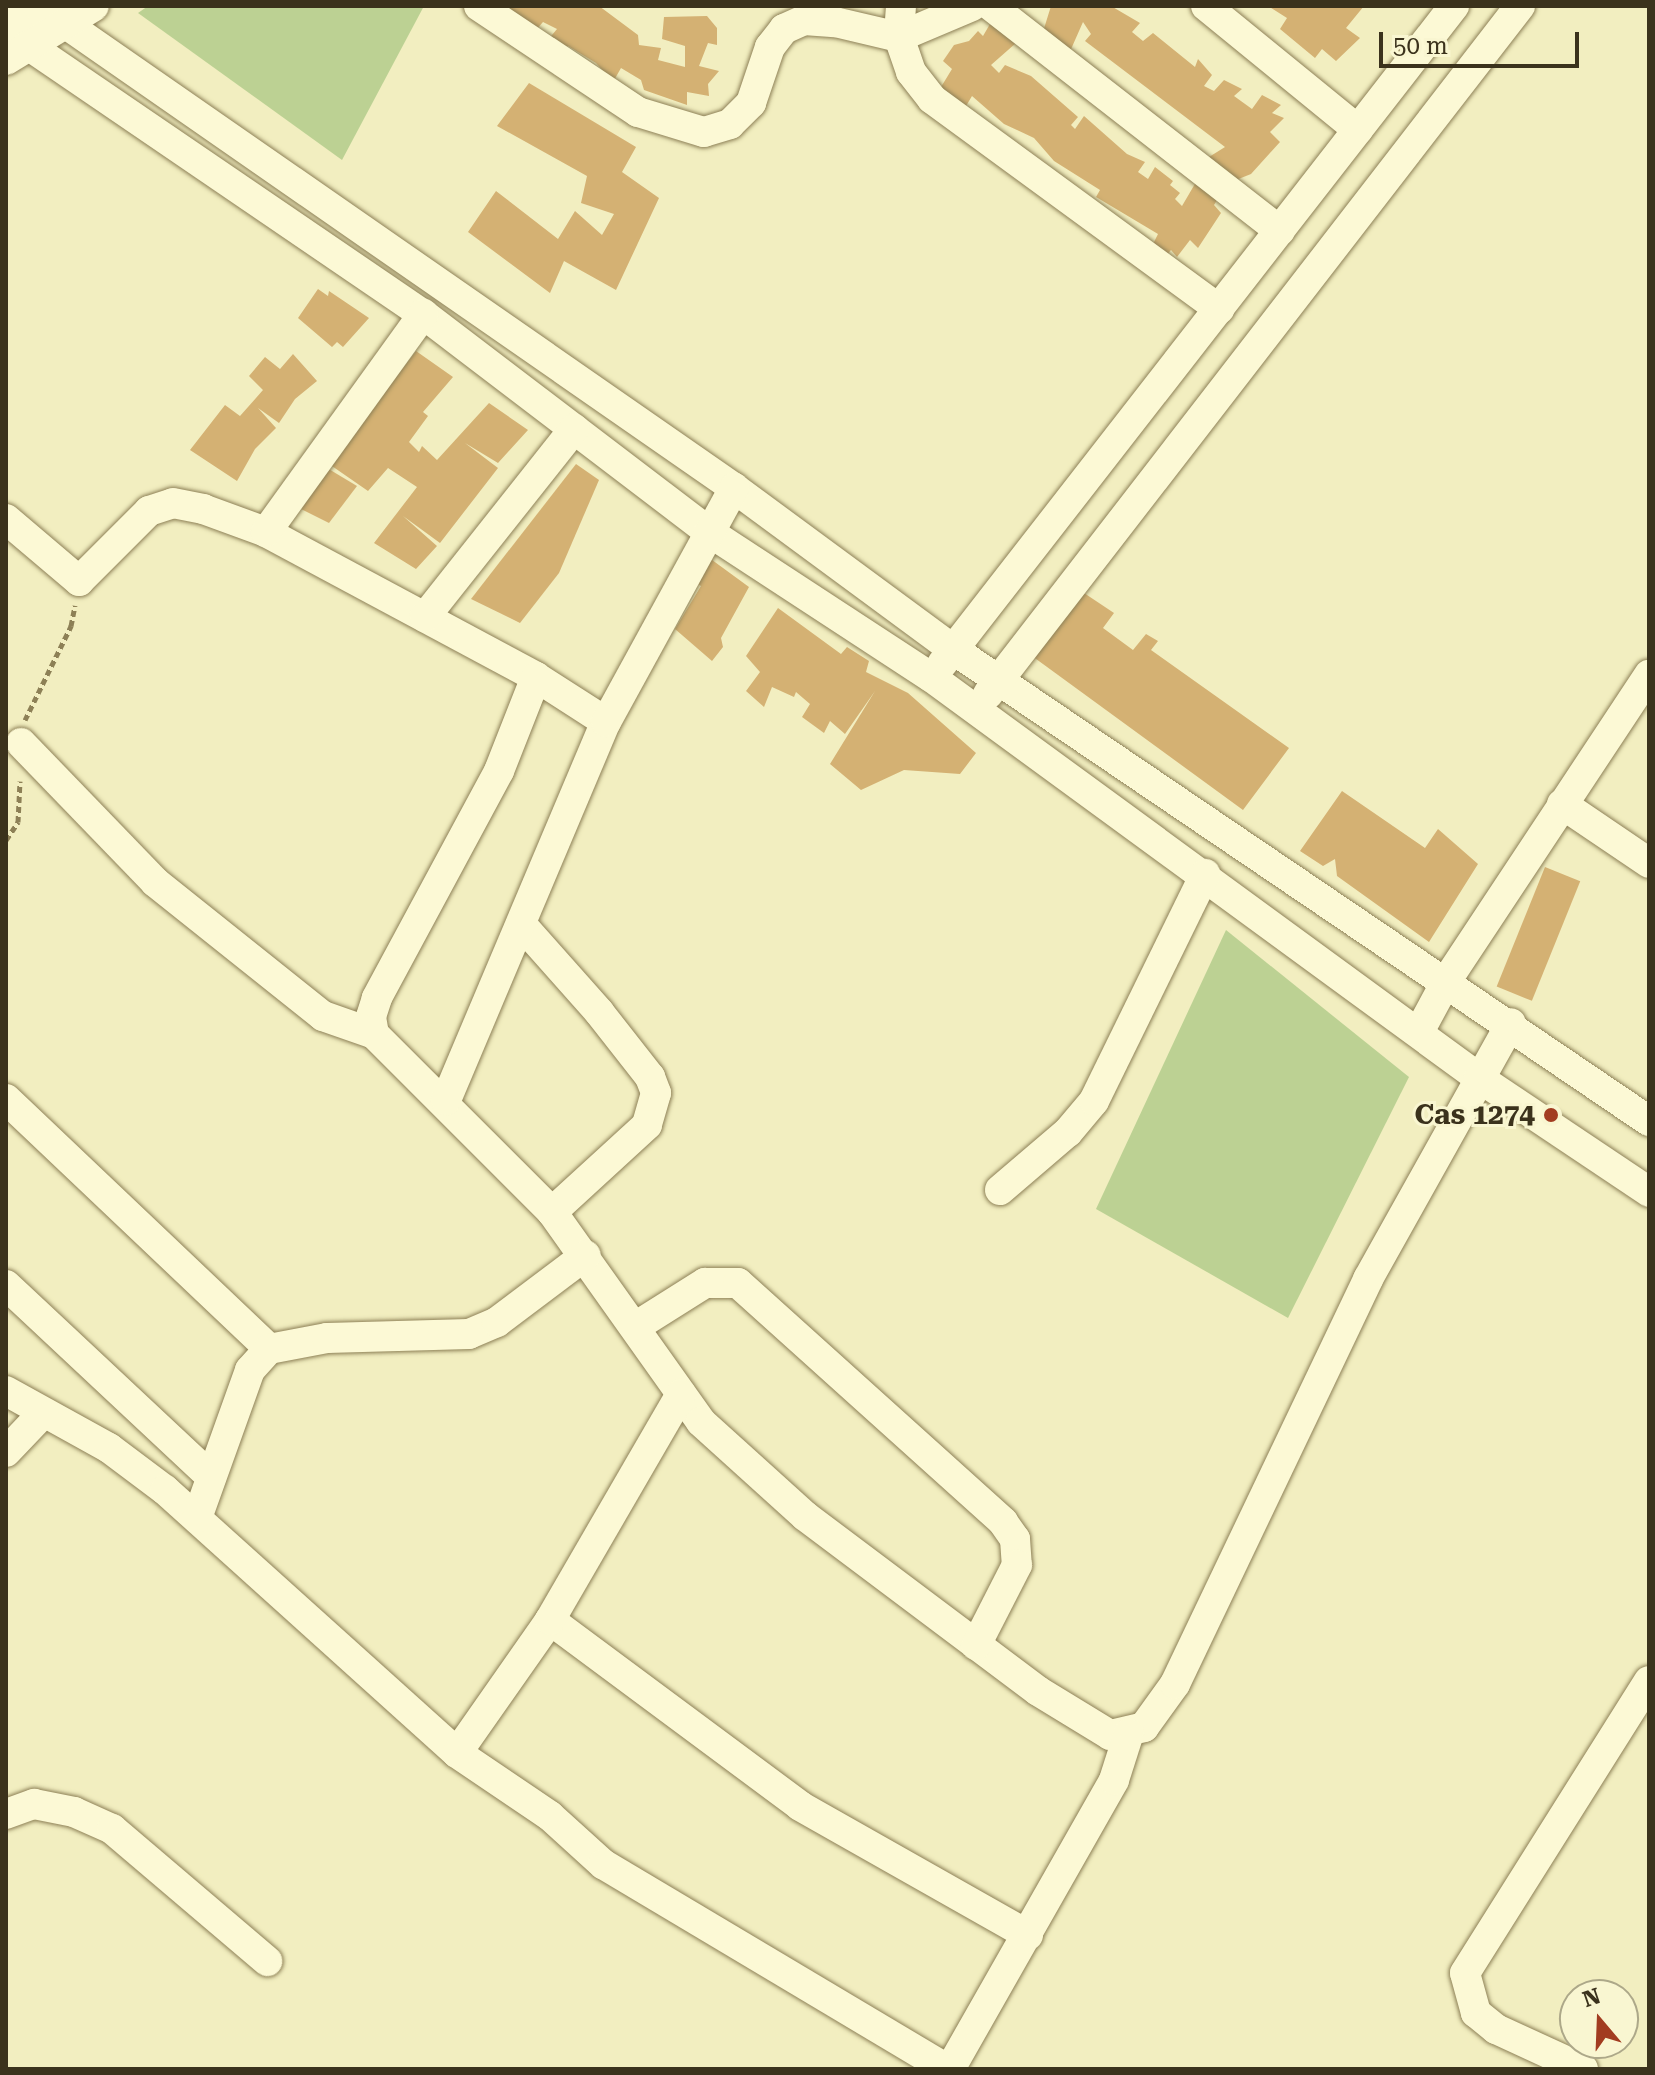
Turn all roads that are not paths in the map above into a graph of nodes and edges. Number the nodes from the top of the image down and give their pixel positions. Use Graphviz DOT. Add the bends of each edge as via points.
graph roads {
  1 [pos="12,6"];
  2 [pos="94,6"];
  3 [pos="479,6"];
  4 [pos="901,6"];
  5 [pos="972,6"];
  6 [pos="991,6"];
  7 [pos="1206,6"];
  8 [pos="1454,6"];
  9 [pos="1520,6"];
  10 [pos="6,11"];
  11 [pos="806,13"];
  12 [pos="66,24"];
  13 [pos="899,37"];
  14 [pos="17,53"];
  15 [pos="1358,130"];
  16 [pos="1280,231"];
  17 [pos="1219,309"];
  18 [pos="423,314"];
  19 [pos="574,429"];
  20 [pos="734,488"];
  21 [pos="6,519"];
  22 [pos="266,532"];
  23 [pos="709,532"];
  24 [pos="425,617"];
  25 [pos="954,650"];
  26 [pos="1649,675"];
  27 [pos="536,677"];
  28 [pos="931,677"];
  29 [pos="1000,679"];
  30 [pos="976,709"];
  31 [pos="606,722"];
  32 [pos="21,743"];
  33 [pos="1562,804"];
  34 [pos="1649,863"];
  35 [pos="1205,874"];
  36 [pos="521,924"];
  37 [pos="1447,980"];
  38 [pos="1511,1023"];
  39 [pos="1419,1032"];
  40 [pos="374,1034"];
  41 [pos="1479,1078"];
  42 [pos="6,1099"];
  43 [pos="446,1100"];
  44 [pos="1649,1121"];
  45 [pos="1000,1190"];
  46 [pos="1649,1192"];
  47 [pos="552,1212"];
  48 [pos="586,1255"];
  49 [pos="6,1285"];
  50 [pos="635,1327"];
  51 [pos="269,1349"];
  52 [pos="6,1391"];
  53 [pos="681,1394"];
  54 [pos="43,1413"];
  55 [pos="6,1452"];
  56 [pos="211,1477"];
  57 [pos="197,1518"];
  58 [pos="550,1620"];
  59 [pos="976,1645"];
  60 [pos="1649,1681"];
  61 [pos="1129,1733"];
  62 [pos="457,1753"];
  63 [pos="6,1814"];
  64 [pos="1028,1935"];
  65 [pos="267,1961"];
  66 [pos="949,2069"];
  67 [pos="1583,2069"];
  1 -- 12 [label="street"];
  2 -- 12 [label="street"];
  3 -- 11 [label="street" via="638,112 704,132 730,124 751,103 770,47"];
  4 -- 13 [label="street"];
  5 -- 13 [label="street"];
  6 -- 16 [label="street"];
  7 -- 15 [label="street"];
  8 -- 15 [label="street"];
  9 -- 29 [label="street"];
  10 -- 14 [label="street"];
  11 -- 13 [label="street"];
  12 -- 14 [label="street"];
  12 -- 20 [label="street"];
  13 -- 17 [label="street" via="911,72 932,99"];
  14 -- 18 [label="street"];
  15 -- 16 [label="street"];
  16 -- 17 [label="street"];
  17 -- 25 [label="street"];
  18 -- 19 [label="street"];
  18 -- 22 [label="street"];
  19 -- 23 [label="street"];
  19 -- 24 [label="street"];
  20 -- 23 [label="street"];
  20 -- 25 [label="street"];
  21 -- 22 [label="street" via="79,581 149,511 173,503"];
  22 -- 24 [label="street"];
  23 -- 28 [label="street"];
  23 -- 31 [label="street"];
  24 -- 27 [label="street"];
  25 -- 28 [label="street"];
  25 -- 29 [label="street"];
  26 -- 33 [label="street"];
  27 -- 31 [label="street"];
  27 -- 40 [label="street" via="499,771 377,998 371,1017"];
  28 -- 30 [label="street"];
  29 -- 30 [label="street"];
  29 -- 37 [label="street"];
  30 -- 35 [label="street"];
  31 -- 36 [label="street"];
  32 -- 40 [label="street" via="155,882 323,1016"];
  33 -- 34 [label="street"];
  33 -- 37 [label="street"];
  35 -- 39 [label="street"];
  35 -- 45 [label="street" via="1094,1101 1068,1132"];
  36 -- 43 [label="street"];
  36 -- 47 [label="street" via="599,1012 650,1077 656,1093 647,1125"];
  37 -- 38 [label="street"];
  37 -- 39 [label="street"];
  38 -- 41 [label="street"];
  38 -- 44 [label="street"];
  39 -- 41 [label="street"];
  40 -- 43 [label="street"];
  41 -- 46 [label="street"];
  41 -- 61 [label="street" via="1368,1279 1175,1684 1144,1727"];
  42 -- 51 [label="street"];
  43 -- 47 [label="street"];
  47 -- 48 [label="street"];
  48 -- 50 [label="street"];
  48 -- 51 [label="street" via="497,1322 469,1334 327,1338"];
  49 -- 56 [label="street"];
  50 -- 53 [label="street"];
  50 -- 59 [label="street" via="705,1283 738,1283 1003,1522 1015,1539 1017,1565"];
  51 -- 56 [label="street" via="250,1370"];
  52 -- 54 [label="street"];
  53 -- 58 [label="street"];
  53 -- 59 [label="street" via="701,1422 805,1516"];
  54 -- 55 [label="street"];
  54 -- 57 [label="street" via="109,1448"];
  56 -- 57 [label="street"];
  57 -- 62 [label="street"];
  58 -- 62 [label="street"];
  58 -- 64 [label="street" via="800,1806"];
  59 -- 61 [label="street" via="1110,1735"];
  60 -- 67 [label="street" via="1465,1973 1476,2013 1496,2029"];
  61 -- 64 [label="street" via="1114,1780"];
  62 -- 66 [label="street" via="550,1816 603,1864"];
  63 -- 65 [label="street" via="34,1804 74,1812 112,1829"];
  64 -- 66 [label="street"];
}
